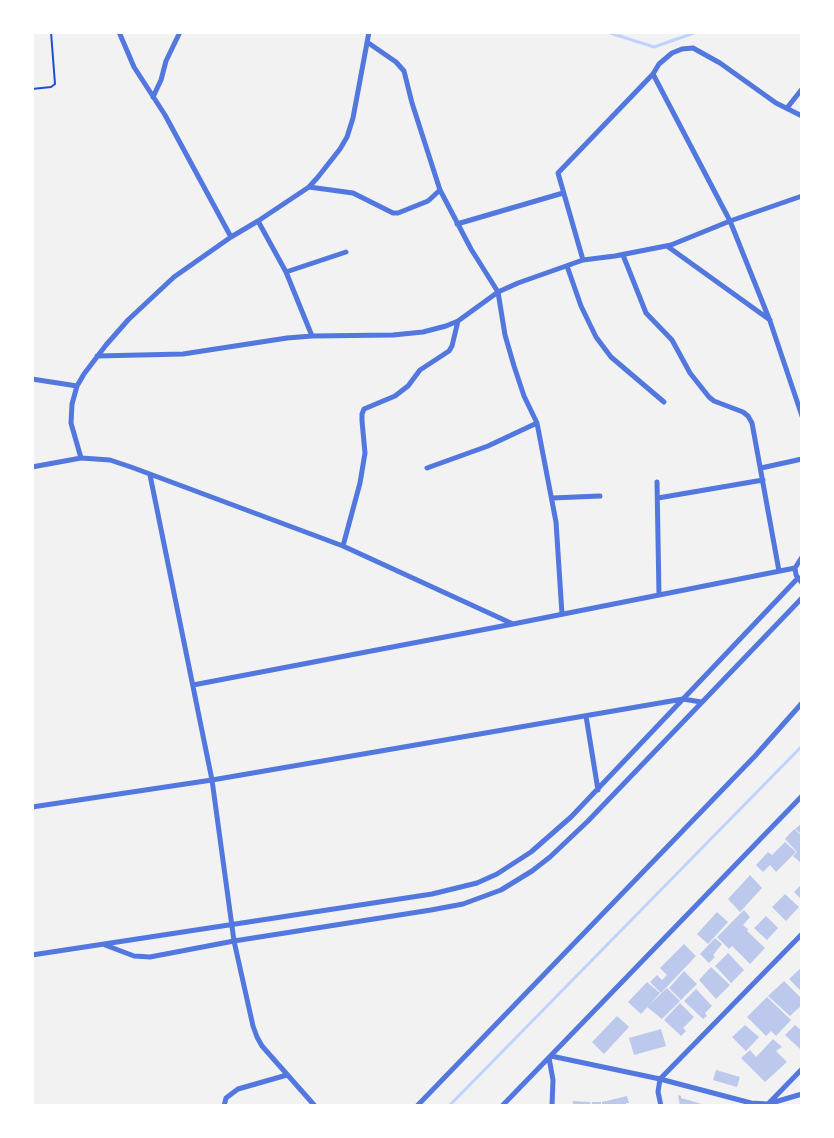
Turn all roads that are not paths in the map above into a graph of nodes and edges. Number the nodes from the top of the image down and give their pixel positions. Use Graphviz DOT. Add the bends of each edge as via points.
graph roads {
  1 [pos="119,32"];
  2 [pos="180,32"];
  3 [pos="369,32"];
  4 [pos="367,42"];
  5 [pos="653,74"];
  6 [pos="802,89"];
  7 [pos="153,97"];
  8 [pos="787,108"];
  9 [pos="802,116"];
  10 [pos="309,187"];
  11 [pos="440,190"];
  12 [pos="563,193"];
  13 [pos="802,196"];
  14 [pos="258,221"];
  15 [pos="730,221"];
  16 [pos="457,224"];
  17 [pos="231,237"];
  18 [pos="667,246"];
  19 [pos="346,252"];
  20 [pos="623,255"];
  21 [pos="583,260"];
  22 [pos="567,266"];
  23 [pos="286,272"];
  24 [pos="498,292"];
  25 [pos="458,321"];
  26 [pos="770,321"];
  27 [pos="312,336"];
  28 [pos="97,356"];
  29 [pos="32,379"];
  30 [pos="77,386"];
  31 [pos="664,402"];
  32 [pos="802,416"];
  33 [pos="537,423"];
  34 [pos="81,458"];
  35 [pos="802,459"];
  36 [pos="32,467"];
  37 [pos="427,468"];
  38 [pos="761,468"];
  39 [pos="150,475"];
  40 [pos="763,480"];
  41 [pos="657,482"];
  42 [pos="600,496"];
  43 [pos="552,498"];
  44 [pos="658,498"];
  45 [pos="343,546"];
  46 [pos="802,557"];
  47 [pos="795,568"];
  48 [pos="779,571"];
  49 [pos="799,581"];
  50 [pos="659,595"];
  51 [pos="802,598"];
  52 [pos="562,614"];
  53 [pos="513,624"];
  54 [pos="193,685"];
  55 [pos="683,699"];
  56 [pos="702,702"];
  57 [pos="802,703"];
  58 [pos="586,716"];
  59 [pos="212,780"];
  60 [pos="598,790"];
  61 [pos="802,796"];
  62 [pos="32,807"];
  63 [pos="232,924"];
  64 [pos="802,934"];
  65 [pos="234,941"];
  66 [pos="104,945"];
  67 [pos="32,955"];
  68 [pos="550,1057"];
  69 [pos="802,1069"];
  70 [pos="287,1075"];
  71 [pos="660,1079"];
  72 [pos="802,1094"];
  73 [pos="768,1104"];
  74 [pos="224,1106"];
  75 [pos="316,1106"];
  76 [pos="417,1106"];
  77 [pos="502,1106"];
  78 [pos="552,1106"];
  79 [pos="661,1106"];
  1 -- 7 [label="street" via="134,67"];
  2 -- 7 [label="street"];
  3 -- 4 [label="street"];
  4 -- 10 [label="street" via="347,137"];
  4 -- 11 [label="street" via="404,71"];
  5 -- 8 [label="street" via="672,53 693,48"];
  5 -- 12 [label="street" via="559,170"];
  5 -- 15 [label="street"];
  6 -- 8 [label="street"];
  7 -- 17 [label="street"];
  8 -- 9 [label="street"];
  10 -- 11 [label="street" via="353,193 398,213 428,201"];
  10 -- 14 [label="street"];
  11 -- 16 [label="street"];
  12 -- 16 [label="street"];
  12 -- 21 [label="street"];
  13 -- 15 [label="street"];
  14 -- 17 [label="street"];
  14 -- 23 [label="street"];
  15 -- 18 [label="street"];
  15 -- 26 [label="street"];
  16 -- 24 [label="street"];
  17 -- 28 [label="street" via="154,294"];
  18 -- 20 [label="street"];
  18 -- 26 [label="street"];
  19 -- 23 [label="street"];
  20 -- 21 [label="street"];
  20 -- 38 [label="street" via="646,312 672,340 690,374 714,401 748,416"];
  21 -- 22 [label="street"];
  22 -- 24 [label="street"];
  22 -- 31 [label="street" via="596,337 612,357"];
  23 -- 27 [label="street"];
  24 -- 25 [label="street"];
  24 -- 33 [label="street" via="514,366"];
  25 -- 27 [label="street" via="423,332"];
  25 -- 45 [label="street" via="449,351 420,370 395,396 364,409 365,453"];
  26 -- 32 [label="street"];
  27 -- 28 [label="street" via="183,354"];
  28 -- 30 [label="street"];
  29 -- 30 [label="street"];
  30 -- 34 [label="street" via="71,423"];
  33 -- 37 [label="street" via="488,446"];
  33 -- 43 [label="street"];
  34 -- 36 [label="street"];
  34 -- 39 [label="street" via="110,460"];
  35 -- 38 [label="street"];
  38 -- 40 [label="street"];
  39 -- 45 [label="street"];
  39 -- 54 [label="street"];
  40 -- 44 [label="street"];
  40 -- 48 [label="street"];
  41 -- 44 [label="street"];
  42 -- 43 [label="street"];
  43 -- 52 [label="street"];
  44 -- 50 [label="street"];
  45 -- 53 [label="street"];
  46 -- 47 [label="street"];
  47 -- 48 [label="street"];
  47 -- 49 [label="street"];
  48 -- 50 [label="street"];
  49 -- 55 [label="street"];
  50 -- 52 [label="street"];
  51 -- 56 [label="street"];
  52 -- 53 [label="street"];
  53 -- 54 [label="street"];
  54 -- 59 [label="street"];
  55 -- 56 [label="street"];
  55 -- 58 [label="street"];
  55 -- 60 [label="street"];
  56 -- 65 [label="street" via="550,857 501,890 463,904"];
  57 -- 76 [label="street" via="755,756"];
  58 -- 59 [label="street"];
  58 -- 60 [label="street"];
  59 -- 62 [label="street"];
  59 -- 63 [label="street"];
  60 -- 63 [label="street" via="532,852 514,865 477,882 432,894"];
  61 -- 68 [label="street"];
  63 -- 65 [label="street"];
  63 -- 66 [label="street"];
  64 -- 71 [label="street"];
  65 -- 66 [label="street" via="150,957 134,956"];
  65 -- 70 [label="street" via="257,1037"];
  66 -- 67 [label="street"];
  68 -- 71 [label="street"];
  68 -- 77 [label="street"];
  68 -- 78 [label="street"];
  69 -- 73 [label="street"];
  70 -- 74 [label="street" via="238,1089 226,1098"];
  70 -- 75 [label="street"];
  71 -- 73 [label="street" via="751,1103"];
  71 -- 79 [label="street"];
  72 -- 73 [label="street"];
}
